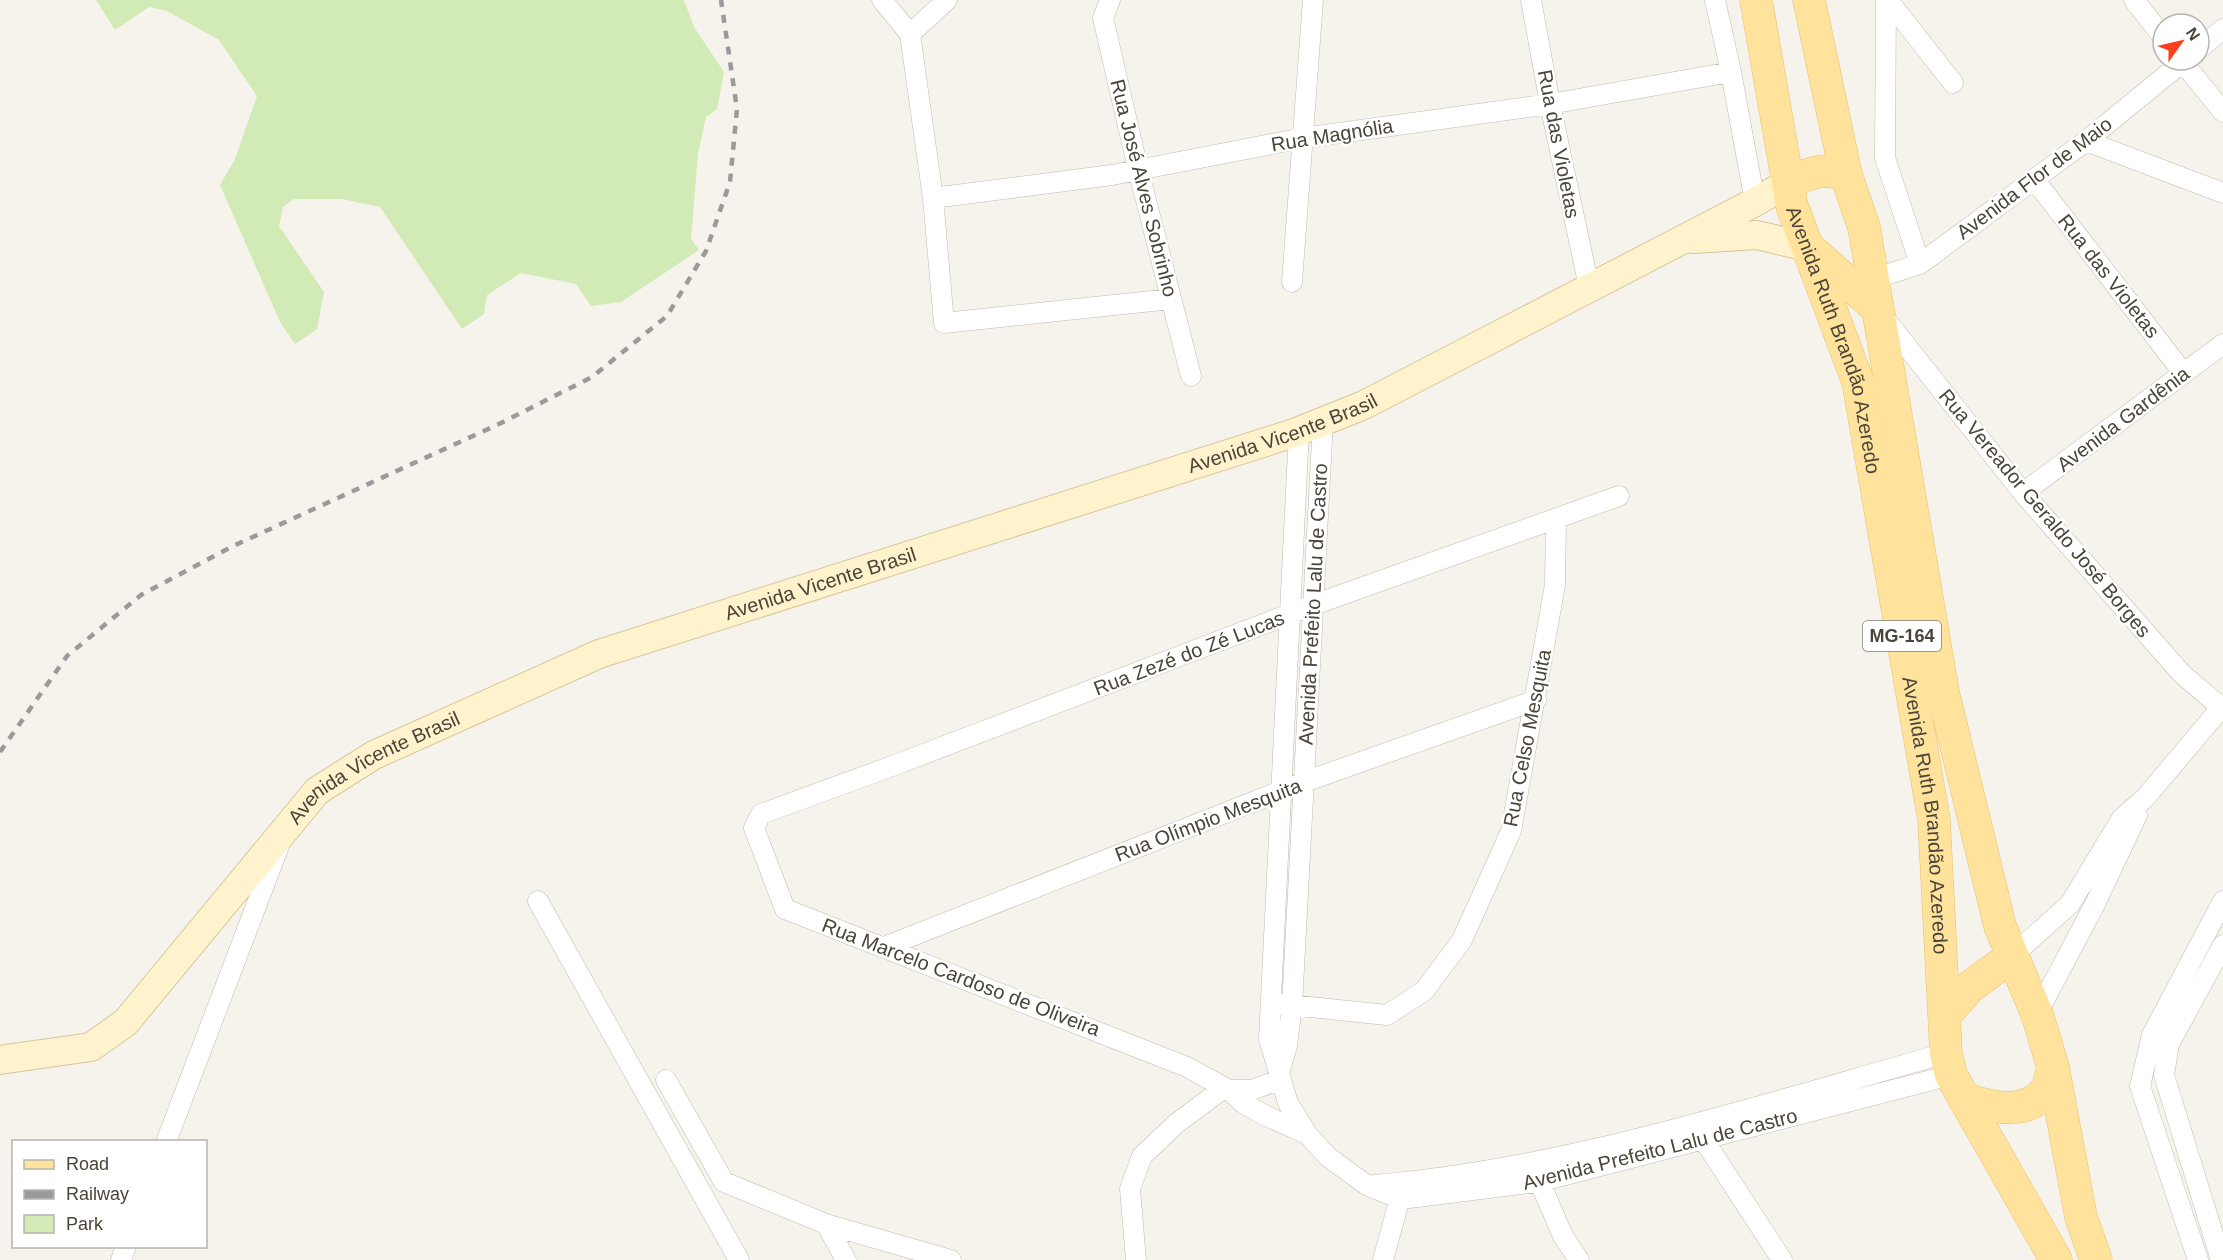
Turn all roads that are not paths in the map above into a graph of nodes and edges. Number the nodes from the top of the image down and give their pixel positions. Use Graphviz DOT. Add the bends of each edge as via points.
graph roads {
  1 [pos="882,0"];
  2 [pos="947,0"];
  3 [pos="1110,0"];
  4 [pos="1313,0"];
  5 [pos="1531,0"];
  6 [pos="1715,0"];
  7 [pos="1756,0"];
  8 [pos="1809,0"];
  9 [pos="1887,0"];
  10 [pos="2134,0"];
  11 [pos="2151,22"];
  12 [pos="2223,30"];
  13 [pos="910,34"];
  14 [pos="2211,40"];
  15 [pos="1731,72"];
  16 [pos="2170,72"];
  17 [pos="2192,72"];
  18 [pos="1953,83"];
  19 [pos="1550,104"];
  20 [pos="2223,112"];
  21 [pos="1303,138"];
  22 [pos="2086,141"];
  23 [pos="1138,169"];
  24 [pos="1846,175"];
  25 [pos="2034,179"];
  26 [pos="1788,183"];
  27 [pos="2223,193"];
  28 [pos="933,198"];
  29 [pos="1755,202"];
  30 [pos="1864,227"];
  31 [pos="1682,240"];
  32 [pos="1807,247"];
  33 [pos="1920,264"];
  34 [pos="1292,282"];
  35 [pos="1589,287"];
  36 [pos="1875,294"];
  37 [pos="1171,299"];
  38 [pos="2223,344"];
  39 [pos="2184,374"];
  40 [pos="1191,376"];
  41 [pos="1311,426"];
  42 [pos="2023,493"];
  43 [pos="1618,496"];
  44 [pos="1556,520"];
  45 [pos="1313,605"];
  46 [pos="1290,614"];
  47 [pos="1536,700"];
  48 [pos="2222,709"];
  49 [pos="1304,782"];
  50 [pos="1281,791"];
  51 [pos="2145,798"];
  52 [pos="761,814"];
  53 [pos="284,832"];
  54 [pos="538,901"];
  55 [pos="2223,901"];
  56 [pos="2218,921"];
  57 [pos="2223,945"];
  58 [pos="884,947"];
  59 [pos="2012,956"];
  60 [pos="1271,1003"];
  61 [pos="1292,1005"];
  62 [pos="2037,1014"];
  63 [pos="1945,1015"];
  64 [pos="2146,1059"];
  65 [pos="0,1060"];
  66 [pos="2166,1065"];
  67 [pos="2053,1067"];
  68 [pos="1280,1076"];
  69 [pos="1954,1076"];
  70 [pos="666,1080"];
  71 [pos="1227,1089"];
  72 [pos="1698,1131"];
  73 [pos="1307,1134"];
  74 [pos="167,1140"];
  75 [pos="1532,1163"];
  76 [pos="724,1182"];
  77 [pos="1538,1182"];
  78 [pos="1402,1191"];
  79 [pos="703,1193"];
  80 [pos="826,1224"];
  81 [pos="1131,1259"];
  82 [pos="739,1260"];
  83 [pos="846,1260"];
  84 [pos="951,1260"];
  85 [pos="1383,1260"];
  86 [pos="1579,1260"];
  87 [pos="1782,1260"];
  88 [pos="2056,1260"];
  89 [pos="2096,1260"];
  90 [pos="2198,1260"];
  91 [pos="2221,1260"];
  1 -- 13 [label="street"];
  2 -- 13 [label="street"];
  3 -- 23 [label="street, Rua José Alves Sobrinho" via="1103,18"];
  4 -- 21 [label="street"];
  5 -- 19 [label="street, Rua das Violetas"];
  6 -- 15 [label="street"];
  7 -- 26 [label="main road, Avenida Ruth Brandão Azeredo / MG-164"];
  8 -- 24 [label="main road, Avenida Ruth Brandão Azeredo / MG-164"];
  9 -- 18 [label="street"];
  9 -- 33 [label="street" via="1885,158"];
  10 -- 11 [label="street"];
  12 -- 14 [label="street"];
  13 -- 28 [label="street"];
  15 -- 19 [label="street, Rua Magnólia"];
  15 -- 29 [label="street"];
  16 -- 22 [label="street, Avenida Flor de Maio"];
  17 -- 20 [label="street"];
  19 -- 21 [label="street, Rua Magnólia"];
  19 -- 35 [label="street, Rua das Violetas"];
  21 -- 23 [label="street, Rua Magnólia"];
  21 -- 34 [label="street"];
  22 -- 25 [label="street, Avenida Flor de Maio"];
  22 -- 27 [label="street"];
  23 -- 28 [label="street, Rua Magnólia"];
  23 -- 37 [label="street, Rua José Alves Sobrinho"];
  24 -- 26 [label="main road" via="1813,172"];
  24 -- 30 [label="main road, Avenida Ruth Brandão Azeredo / MG-164"];
  25 -- 33 [label="street, Avenida Flor de Maio"];
  25 -- 39 [label="street, Rua das Violetas"];
  26 -- 29 [label="street, Avenida Vicente Brasil"];
  26 -- 32 [label="main road, Avenida Ruth Brandão Azeredo / MG-164"];
  28 -- 37 [label="street" via="944,323"];
  29 -- 31 [label="street, Avenida Vicente Brasil"];
  30 -- 32 [label="main road" via="1839,248"];
  30 -- 36 [label="main road, Avenida Ruth Brandão Azeredo / MG-164"];
  31 -- 32 [label="street, Avenida Vicente Brasil" via="1757,235"];
  31 -- 35 [label="street, Avenida Vicente Brasil"];
  32 -- 36 [label="main road"];
  32 -- 63 [label="main road, Avenida Ruth Brandão Azeredo / MG-164" via="1858,382 1934,820"];
  33 -- 36 [label="street, Avenida Flor de Maio"];
  35 -- 41 [label="street, Avenida Vicente Brasil" via="1364,405"];
  36 -- 42 [label="street, Rua Vereador Geraldo José Borges"];
  36 -- 59 [label="main road, Avenida Ruth Brandão Azeredo / MG-164" via="1943,692 2000,926"];
  37 -- 40 [label="street, Rua José Alves Sobrinho"];
  38 -- 39 [label="street, Avenida Gardênia"];
  39 -- 42 [label="street, Avenida Gardênia"];
  41 -- 45 [label="street, Avenida Prefeito Lalu de Castro"];
  41 -- 46 [label="street, Avenida Prefeito Lalu de Castro"];
  41 -- 53 [label="street, Avenida Vicente Brasil" via="599,654 374,756 317,791"];
  42 -- 48 [label="street, Rua Vereador Geraldo José Borges" via="2182,674"];
  43 -- 44 [label="street, Rua Zezé do Zé Lucas"];
  44 -- 45 [label="street, Rua Zezé do Zé Lucas"];
  44 -- 47 [label="street, Rua Celso Mesquita" via="1555,585"];
  45 -- 46 [label="street, Rua Zezé do Zé Lucas"];
  45 -- 49 [label="street, Avenida Prefeito Lalu de Castro"];
  46 -- 50 [label="street, Avenida Prefeito Lalu de Castro"];
  46 -- 52 [label="street, Rua Zezé do Zé Lucas"];
  47 -- 49 [label="street, Rua Olímpio Mesquita"];
  47 -- 61 [label="street, Rua Celso Mesquita" via="1511,831 1462,940 1424,991 1387,1015"];
  48 -- 51 [label="street"];
  49 -- 50 [label="street, Rua Olímpio Mesquita"];
  49 -- 61 [label="street, Avenida Prefeito Lalu de Castro"];
  50 -- 58 [label="street, Rua Olímpio Mesquita"];
  50 -- 60 [label="street, Avenida Prefeito Lalu de Castro"];
  51 -- 59 [label="street" via="2122,818 2070,904"];
  51 -- 62 [label="street"];
  52 -- 58 [label="street, Rua Marcelo Cardoso de Oliveira" via="754,828 785,909"];
  53 -- 65 [label="street" via="126,1022 91,1047"];
  53 -- 74 [label="street, Avenida Vicente Brasil"];
  54 -- 79 [label="street"];
  55 -- 56 [label="street"];
  56 -- 64 [label="street" via="2152,1035"];
  57 -- 66 [label="street" via="2169,1044"];
  58 -- 71 [label="street, Rua Marcelo Cardoso de Oliveira" via="1138,1046"];
  59 -- 62 [label="main road, Avenida Ruth Brandão Azeredo / MG-164"];
  59 -- 63 [label="main road" via="1970,987"];
  60 -- 61 [label="street, Rua Celso Mesquita"];
  60 -- 68 [label="street, Avenida Prefeito Lalu de Castro" via="1269,1039"];
  61 -- 68 [label="street, Avenida Prefeito Lalu de Castro"];
  62 -- 67 [label="main road, Avenida Ruth Brandão Azeredo / MG-164"];
  63 -- 69 [label="main road, Avenida Ruth Brandão Azeredo / MG-164"];
  64 -- 66 [label="street"];
  64 -- 90 [label="street" via="2140,1086"];
  66 -- 91 [label="street" via="2164,1075"];
  67 -- 69 [label="main road" via="2046,1089 2029,1106 1994,1108"];
  67 -- 89 [label="main road, Avenida Ruth Brandão Azeredo / MG-164" via="2081,1217"];
  68 -- 71 [label="street" via="1252,1090"];
  68 -- 73 [label="street, Avenida Prefeito Lalu de Castro" via="1288,1102"];
  69 -- 72 [label="street, Avenida Prefeito Lalu de Castro"];
  69 -- 88 [label="main road, Avenida Ruth Brandão Azeredo / MG-164"];
  70 -- 76 [label="street"];
  71 -- 73 [label="street, Rua Marcelo Cardoso de Oliveira" via="1263,1115"];
  71 -- 81 [label="street" via="1177,1123 1142,1156 1130,1189"];
  72 -- 75 [label="street, Avenida Prefeito Lalu de Castro"];
  72 -- 77 [label="street, Avenida Prefeito Lalu de Castro"];
  72 -- 87 [label="street"];
  73 -- 78 [label="street, Avenida Prefeito Lalu de Castro" via="1328,1156 1368,1186"];
  75 -- 77 [label="street"];
  75 -- 78 [label="street, Avenida Prefeito Lalu de Castro"];
  76 -- 79 [label="street"];
  76 -- 80 [label="street"];
  77 -- 78 [label="street, Avenida Prefeito Lalu de Castro"];
  77 -- 86 [label="street"];
  78 -- 85 [label="street"];
  79 -- 82 [label="street"];
  80 -- 83 [label="street"];
  80 -- 84 [label="street"];
}
